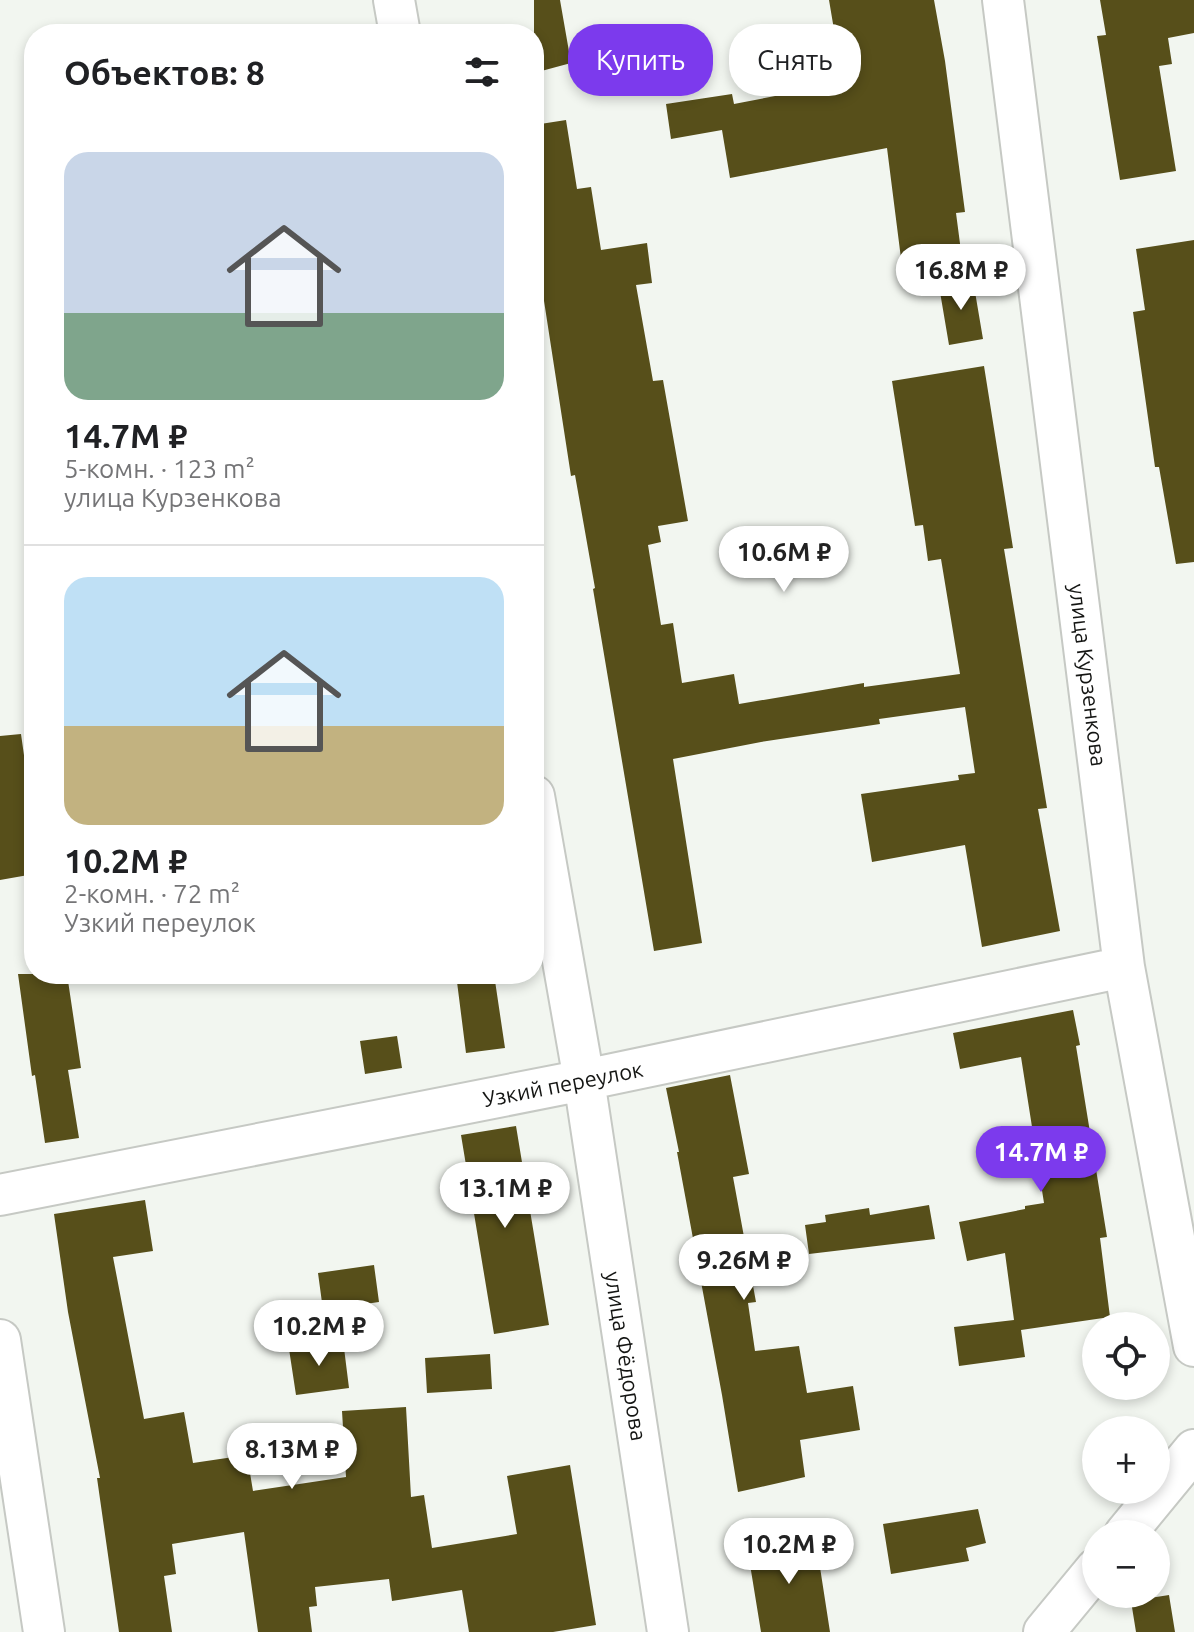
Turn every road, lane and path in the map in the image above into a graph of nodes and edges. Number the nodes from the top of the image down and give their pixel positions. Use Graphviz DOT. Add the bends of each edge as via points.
graph roads {
  1 [pos="394,0"];
  2 [pos="1003,0"];
  3 [pos="398,24"];
  4 [pos="544,853"];
  5 [pos="1124,967"];
  6 [pos="584,1080"];
  7 [pos="0,1195"];
  8 [pos="0,1340"];
  9 [pos="1194,1346"];
  10 [pos="1194,1450"];
  11 [pos="1136,1520"];
  12 [pos="1082,1586"];
  13 [pos="44,1632"];
  14 [pos="668,1632"];
  15 [pos="1044,1632"];
  1 -- 3 [label="street"];
  2 -- 5 [label="street, улица Курзенкова"];
  4 -- 6 [label="street, улица Фёдорова"];
  5 -- 6 [label="street, Узкий переулок"];
  5 -- 9 [label="street, улица Курзенкова"];
  6 -- 7 [label="street, Узкий переулок"];
  6 -- 14 [label="street, улица Фёдорова"];
  8 -- 13 [label="street"];
  10 -- 11 [label="street"];
  12 -- 15 [label="street"];
}
